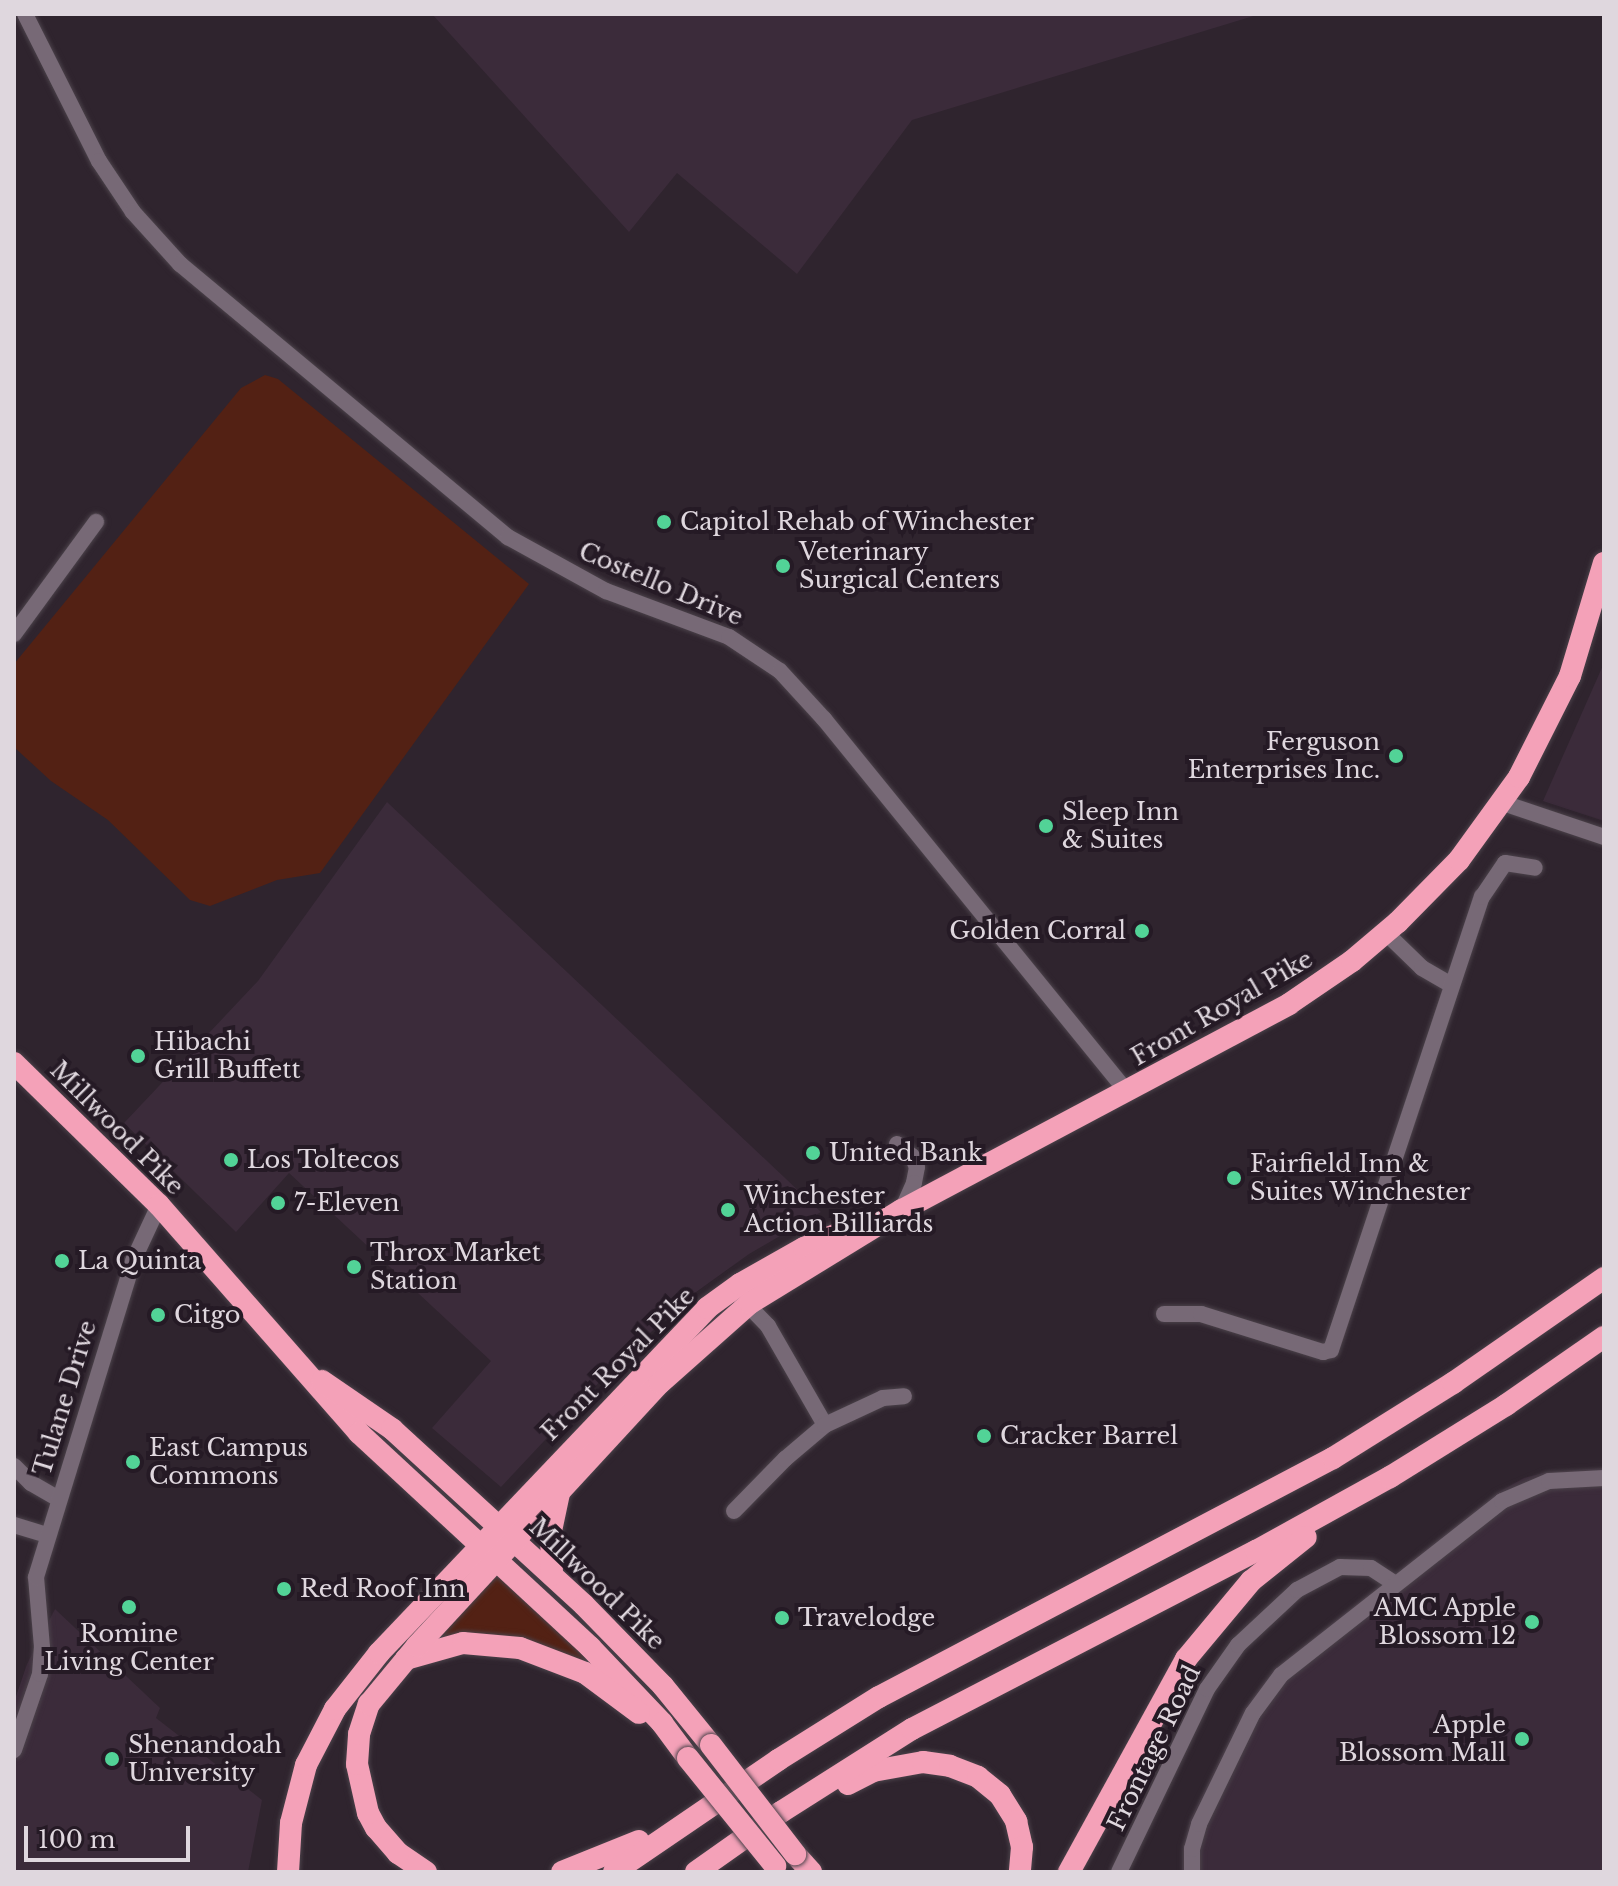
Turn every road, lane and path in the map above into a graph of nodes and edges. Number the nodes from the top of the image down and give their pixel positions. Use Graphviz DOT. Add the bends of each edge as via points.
graph roads {
  1 [pos="25,14"];
  2 [pos="96,522"];
  3 [pos="1604,563"];
  4 [pos="14,634"];
  5 [pos="1503,803"];
  6 [pos="1604,837"];
  7 [pos="1535,868"];
  8 [pos="1386,933"];
  9 [pos="1451,985"];
  10 [pos="14,1063"];
  11 [pos="1127,1092"];
  12 [pos="897,1144"];
  13 [pos="159,1205"];
  14 [pos="902,1210"];
  15 [pos="1604,1278"];
  16 [pos="730,1292"];
  17 [pos="750,1303"];
  18 [pos="1164,1314"];
  19 [pos="1604,1337"];
  20 [pos="311,1374"];
  21 [pos="904,1396"];
  22 [pos="825,1425"];
  23 [pos="14,1466"];
  24 [pos="1390,1477"];
  25 [pos="1604,1478"];
  26 [pos="559,1493"];
  27 [pos="59,1499"];
  28 [pos="734,1511"];
  29 [pos="14,1525"];
  30 [pos="507,1534"];
  31 [pos="47,1535"];
  32 [pos="489,1553"];
  33 [pos="552,1575"];
  34 [pos="1394,1583"];
  35 [pos="405,1659"];
  36 [pos="674,1740"];
  37 [pos="14,1750"];
  38 [pos="778,1760"];
  39 [pos="781,1812"];
  40 [pos="804,1866"];
  41 [pos="778,1869"];
  42 [pos="288,1872"];
  43 [pos="426,1872"];
  44 [pos="562,1872"];
  45 [pos="614,1872"];
  46 [pos="696,1872"];
  47 [pos="1020,1872"];
  48 [pos="1069,1872"];
  49 [pos="1119,1872"];
  50 [pos="1192,1872"];
  1 -- 11 [label="street, Costello Drive" via="99,161 133,212 180,264 508,537 606,591 737,641 780,671"];
  2 -- 4 [label="street"];
  3 -- 5 [label="highway, Front Royal Pike" via="1570,676"];
  5 -- 6 [label="street"];
  5 -- 8 [label="highway, Front Royal Pike" via="1459,860"];
  7 -- 9 [label="street" via="1512,862 1500,867 1482,897"];
  8 -- 9 [label="street" via="1422,968"];
  8 -- 11 [label="highway, Front Royal Pike" via="1289,1004"];
  9 -- 18 [label="street" via="1331,1350 1323,1352 1201,1314"];
  10 -- 13 [label="highway, Millwood Pike"];
  11 -- 14 [label="highway, Front Royal Pike"];
  12 -- 14 [label="street" via="917,1167"];
  13 -- 20 [label="highway, Millwood Pike"];
  13 -- 27 [label="street, Tulane Drive" via="133,1261"];
  14 -- 16 [label="highway, Front Royal Pike" via="804,1248"];
  14 -- 17 [label="highway, Front Royal Pike"];
  15 -- 38 [label="highway" via="1333,1458 929,1668"];
  16 -- 17 [label="street"];
  16 -- 30 [label="highway, Front Royal Pike" via="654,1360"];
  17 -- 22 [label="street"];
  17 -- 26 [label="highway, Front Royal Pike" via="684,1358"];
  19 -- 24 [label="highway"];
  20 -- 30 [label="highway, Millwood Pike" via="392,1429"];
  20 -- 32 [label="highway, Millwood Pike" via="359,1433"];
  21 -- 22 [label="street" via="883,1398"];
  22 -- 28 [label="street"];
  23 -- 27 [label="street"];
  24 -- 39 [label="highway" via="970,1697"];
  24 -- 48 [label="highway" via="1272,1563 1218,1617 1173,1680"];
  25 -- 34 [label="street" via="1549,1481 1518,1492"];
  26 -- 30 [label="highway, Front Royal Pike"];
  26 -- 33 [label="highway" via="551,1531"];
  27 -- 31 [label="street, Tulane Drive"];
  29 -- 31 [label="street"];
  30 -- 32 [label="highway, Front Royal Pike"];
  30 -- 33 [label="highway, Millwood Pike"];
  31 -- 37 [label="street, Tulane Drive" via="34,1592 40,1674"];
  32 -- 35 [label="highway"];
  32 -- 36 [label="highway, Millwood Pike" via="590,1647"];
  32 -- 42 [label="highway" via="379,1653 329,1718 299,1785"];
  33 -- 40 [label="highway, Millwood Pike, bridge" via="631,1650"];
  34 -- 49 [label="street, Frontage Road" via="1371,1568 1340,1567 1297,1590 1238,1645 1202,1698"];
  34 -- 50 [label="street" via="1294,1663 1264,1695 1199,1824"];
  35 -- 36 [label="highway" via="463,1643 531,1651 585,1673"];
  35 -- 43 [label="highway" via="369,1704 357,1764 376,1828 398,1853"];
  36 -- 41 [label="highway, Millwood Pike, bridge"];
  38 -- 44 [label="highway" via="636,1843"];
  38 -- 45 [label="highway"];
  39 -- 46 [label="highway"];
  39 -- 47 [label="highway" via="803,1807 873,1771 923,1762 950,1766 991,1786 1010,1807 1021,1837"];
}
